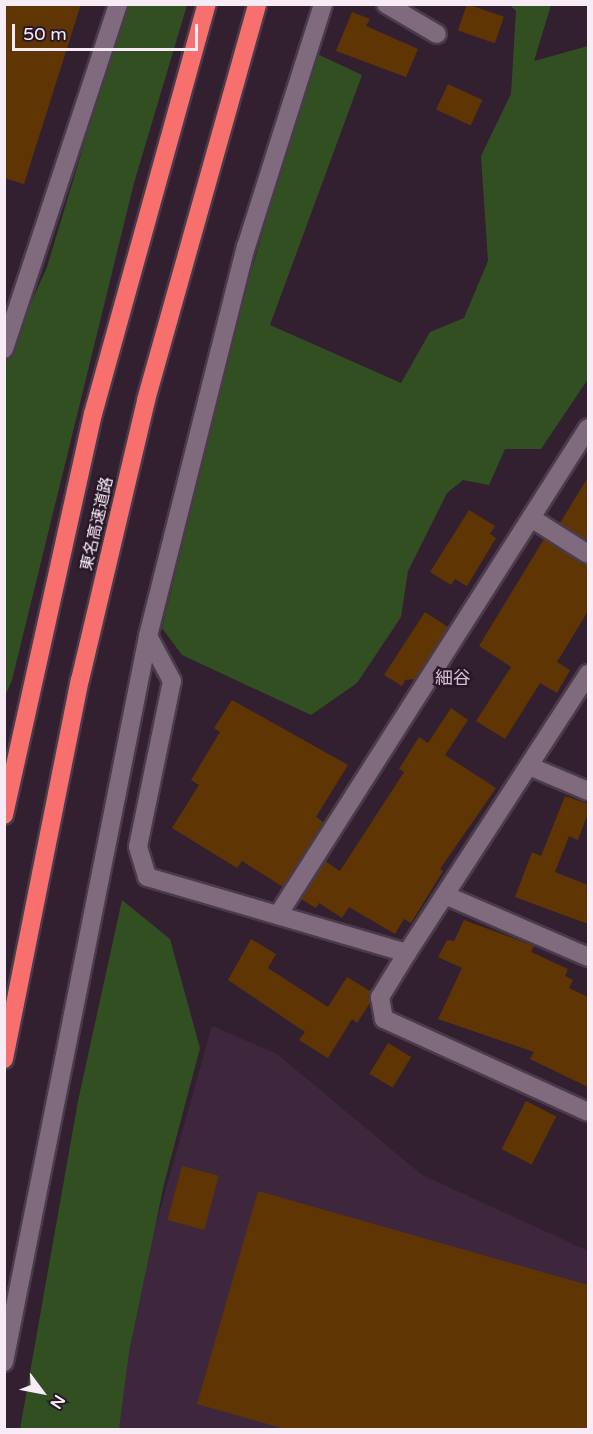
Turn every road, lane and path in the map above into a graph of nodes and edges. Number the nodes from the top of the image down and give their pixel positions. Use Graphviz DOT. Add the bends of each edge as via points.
graph roads {
  1 [pos="118,4"];
  2 [pos="207,4"];
  3 [pos="257,4"];
  4 [pos="323,4"];
  5 [pos="386,4"];
  6 [pos="437,34"];
  7 [pos="4,349"];
  8 [pos="588,428"];
  9 [pos="531,518"];
  10 [pos="588,554"];
  11 [pos="148,636"];
  12 [pos="588,674"];
  13 [pos="529,766"];
  14 [pos="588,791"];
  15 [pos="4,815"];
  16 [pos="445,894"];
  17 [pos="278,915"];
  18 [pos="407,953"];
  19 [pos="588,957"];
  20 [pos="4,1059"];
  21 [pos="588,1112"];
  22 [pos="4,1362"];
  1 -- 7 [label="street"];
  2 -- 15 [label="highway, 東名高速道路" via="93,414"];
  3 -- 20 [label="highway, 東名高速道路" via="143,412 80,680"];
  4 -- 11 [label="street" via="246,247"];
  5 -- 6 [label="street"];
  8 -- 9 [label="street"];
  9 -- 10 [label="street"];
  9 -- 17 [label="street"];
  11 -- 17 [label="street" via="172,681 138,847 147,877"];
  11 -- 22 [label="street"];
  12 -- 13 [label="street"];
  13 -- 14 [label="street"];
  13 -- 16 [label="street"];
  16 -- 18 [label="street"];
  16 -- 19 [label="street"];
  17 -- 18 [label="street"];
  18 -- 21 [label="street" via="380,997 384,1018"];
}
